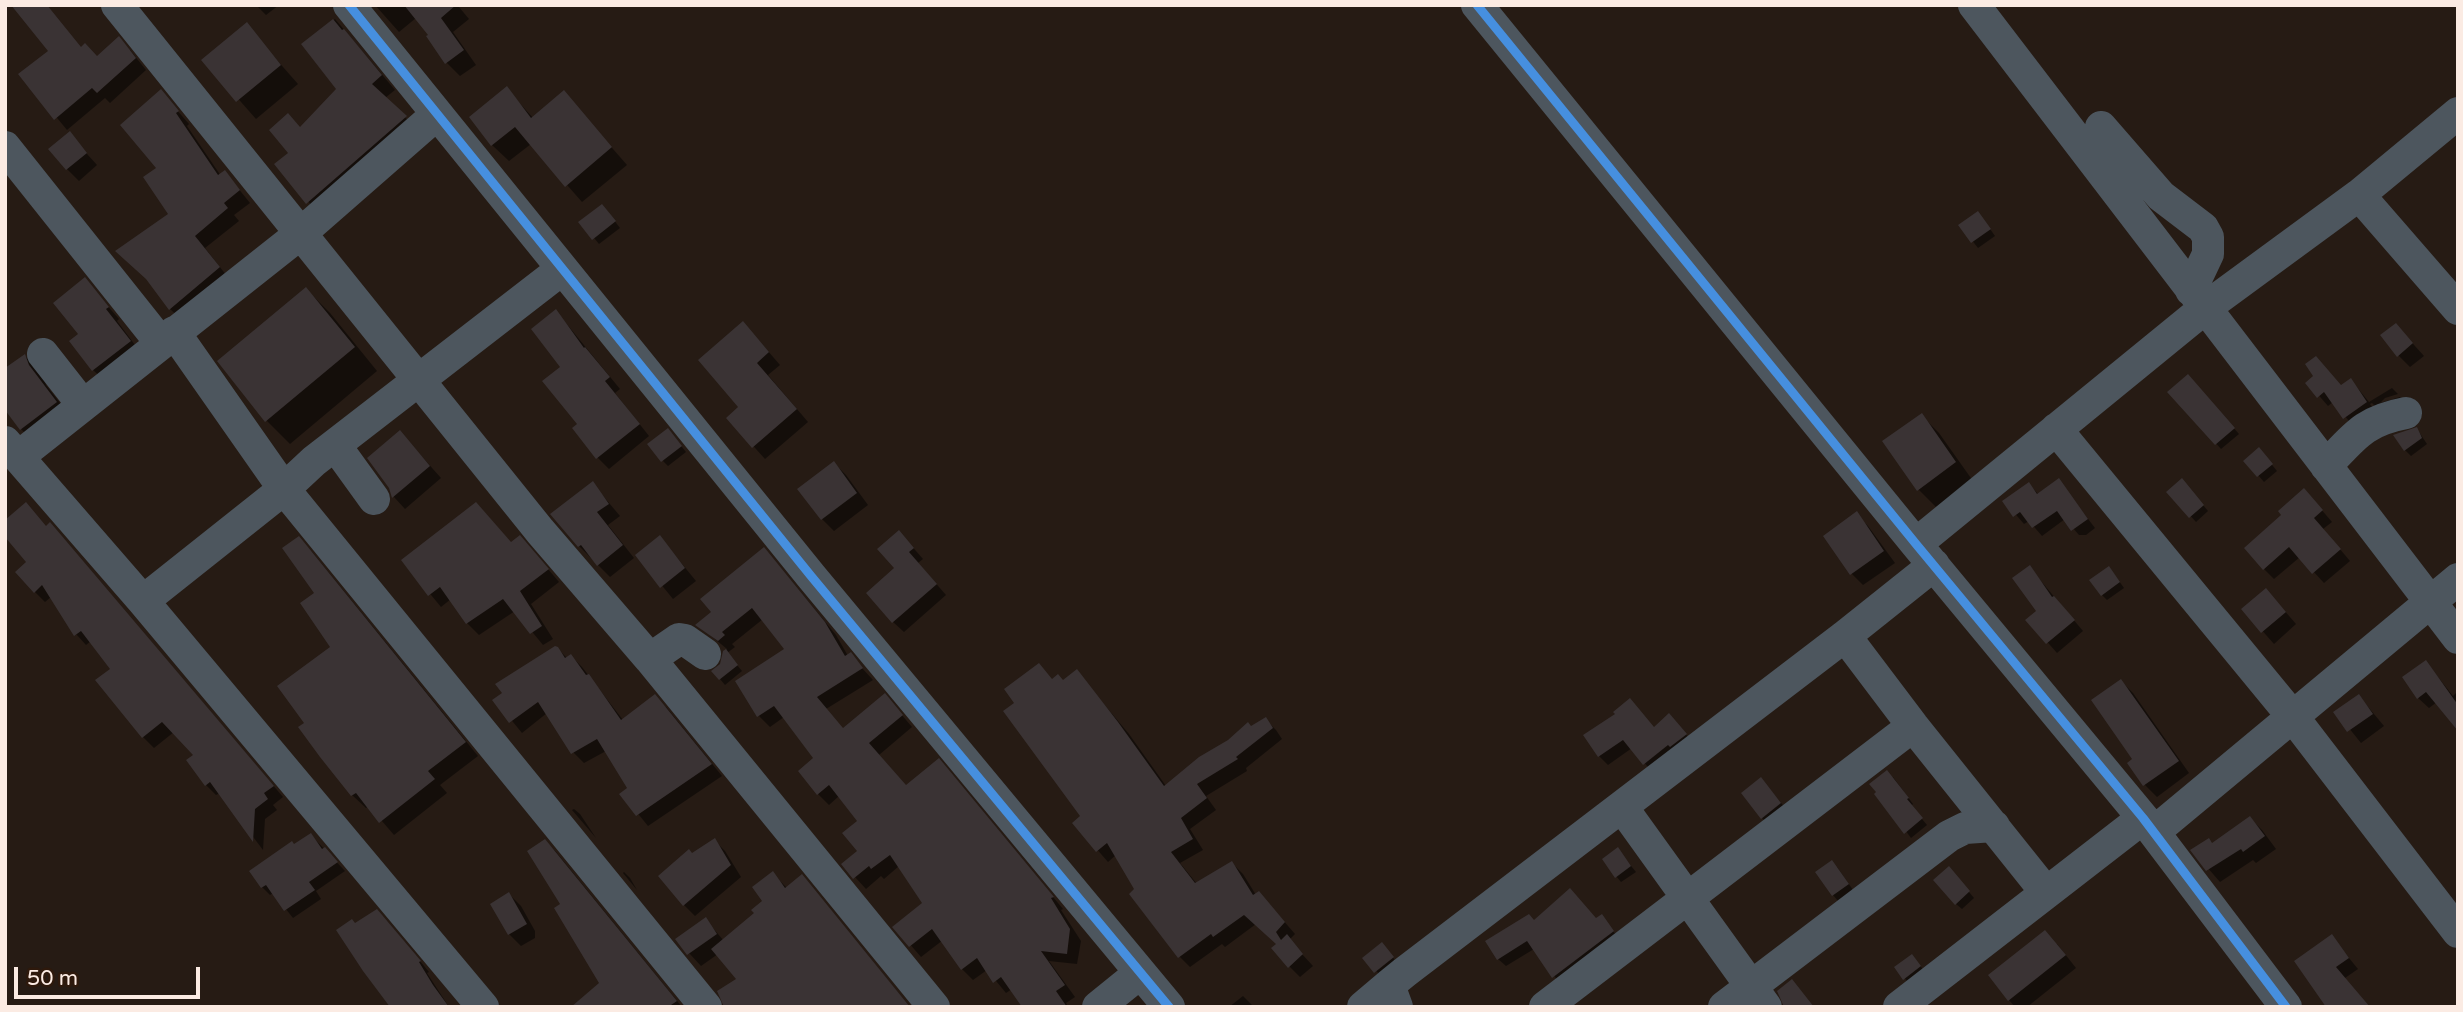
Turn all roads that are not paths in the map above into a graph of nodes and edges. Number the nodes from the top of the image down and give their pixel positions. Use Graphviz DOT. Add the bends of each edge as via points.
graph roads {
  1 [pos="117,5"];
  2 [pos="349,5"];
  3 [pos="1477,5"];
  4 [pos="1974,5"];
  5 [pos="2458,113"];
  6 [pos="436,115"];
  7 [pos="2101,127"];
  8 [pos="5,147"];
  9 [pos="2359,195"];
  10 [pos="300,234"];
  11 [pos="561,270"];
  12 [pos="2198,299"];
  13 [pos="2458,309"];
  14 [pos="167,338"];
  15 [pos="43,354"];
  16 [pos="419,380"];
  17 [pos="83,405"];
  18 [pos="2406,413"];
  19 [pos="2056,429"];
  20 [pos="335,445"];
  21 [pos="11,450"];
  22 [pos="2326,466"];
  23 [pos="284,489"];
  24 [pos="374,499"];
  25 [pos="1925,554"];
  26 [pos="2458,579"];
  27 [pos="143,601"];
  28 [pos="2429,603"];
  29 [pos="1846,636"];
  30 [pos="2458,638"];
  31 [pos="705,654"];
  32 [pos="650,659"];
  33 [pos="2293,717"];
  34 [pos="1913,726"];
  35 [pos="1622,807"];
  36 [pos="2149,825"];
  37 [pos="1994,826"];
  38 [pos="2045,891"];
  39 [pos="1688,898"];
  40 [pos="2458,932"];
  41 [pos="1140,973"];
  42 [pos="1393,996"];
  43 [pos="1759,996"];
  44 [pos="483,1007"];
  45 [pos="706,1007"];
  46 [pos="934,1007"];
  47 [pos="1098,1007"];
  48 [pos="1168,1007"];
  49 [pos="1363,1007"];
  50 [pos="1545,1007"];
  51 [pos="1724,1007"];
  52 [pos="1899,1007"];
  53 [pos="2286,1007"];
  1 -- 10 [label="street"];
  2 -- 6 [label="street"];
  3 -- 25 [label="street"];
  4 -- 12 [label="street"];
  5 -- 9 [label="street"];
  6 -- 10 [label="street"];
  6 -- 11 [label="street"];
  7 -- 12 [label="street" via="2161,196 2203,228 2208,254"];
  8 -- 14 [label="street"];
  9 -- 12 [label="street"];
  9 -- 13 [label="street"];
  10 -- 14 [label="street"];
  10 -- 16 [label="street"];
  11 -- 16 [label="street"];
  11 -- 41 [label="street"];
  12 -- 19 [label="street"];
  12 -- 22 [label="street"];
  14 -- 17 [label="street"];
  14 -- 23 [label="street"];
  15 -- 17 [label="street"];
  16 -- 20 [label="street"];
  16 -- 32 [label="street"];
  17 -- 21 [label="street"];
  18 -- 22 [label="street" via="2365,426"];
  19 -- 25 [label="street"];
  19 -- 33 [label="street"];
  20 -- 23 [label="street"];
  20 -- 24 [label="street"];
  21 -- 27 [label="street"];
  22 -- 28 [label="street"];
  23 -- 27 [label="street"];
  23 -- 45 [label="street"];
  25 -- 29 [label="street"];
  25 -- 36 [label="street"];
  26 -- 28 [label="street"];
  27 -- 44 [label="street"];
  28 -- 30 [label="street"];
  28 -- 33 [label="street"];
  29 -- 34 [label="street"];
  29 -- 35 [label="street"];
  31 -- 32 [label="street" via="679,639"];
  32 -- 46 [label="street"];
  33 -- 36 [label="street"];
  33 -- 40 [label="street"];
  34 -- 37 [label="street"];
  34 -- 39 [label="street"];
  35 -- 39 [label="street"];
  35 -- 42 [label="street"];
  36 -- 38 [label="street"];
  36 -- 53 [label="street"];
  37 -- 38 [label="street"];
  37 -- 43 [label="street" via="1965,828 1949,836"];
  38 -- 52 [label="street"];
  39 -- 43 [label="street"];
  39 -- 50 [label="street"];
  41 -- 47 [label="street"];
  41 -- 48 [label="street"];
  42 -- 49 [label="street"];
  43 -- 51 [label="street"];
}
